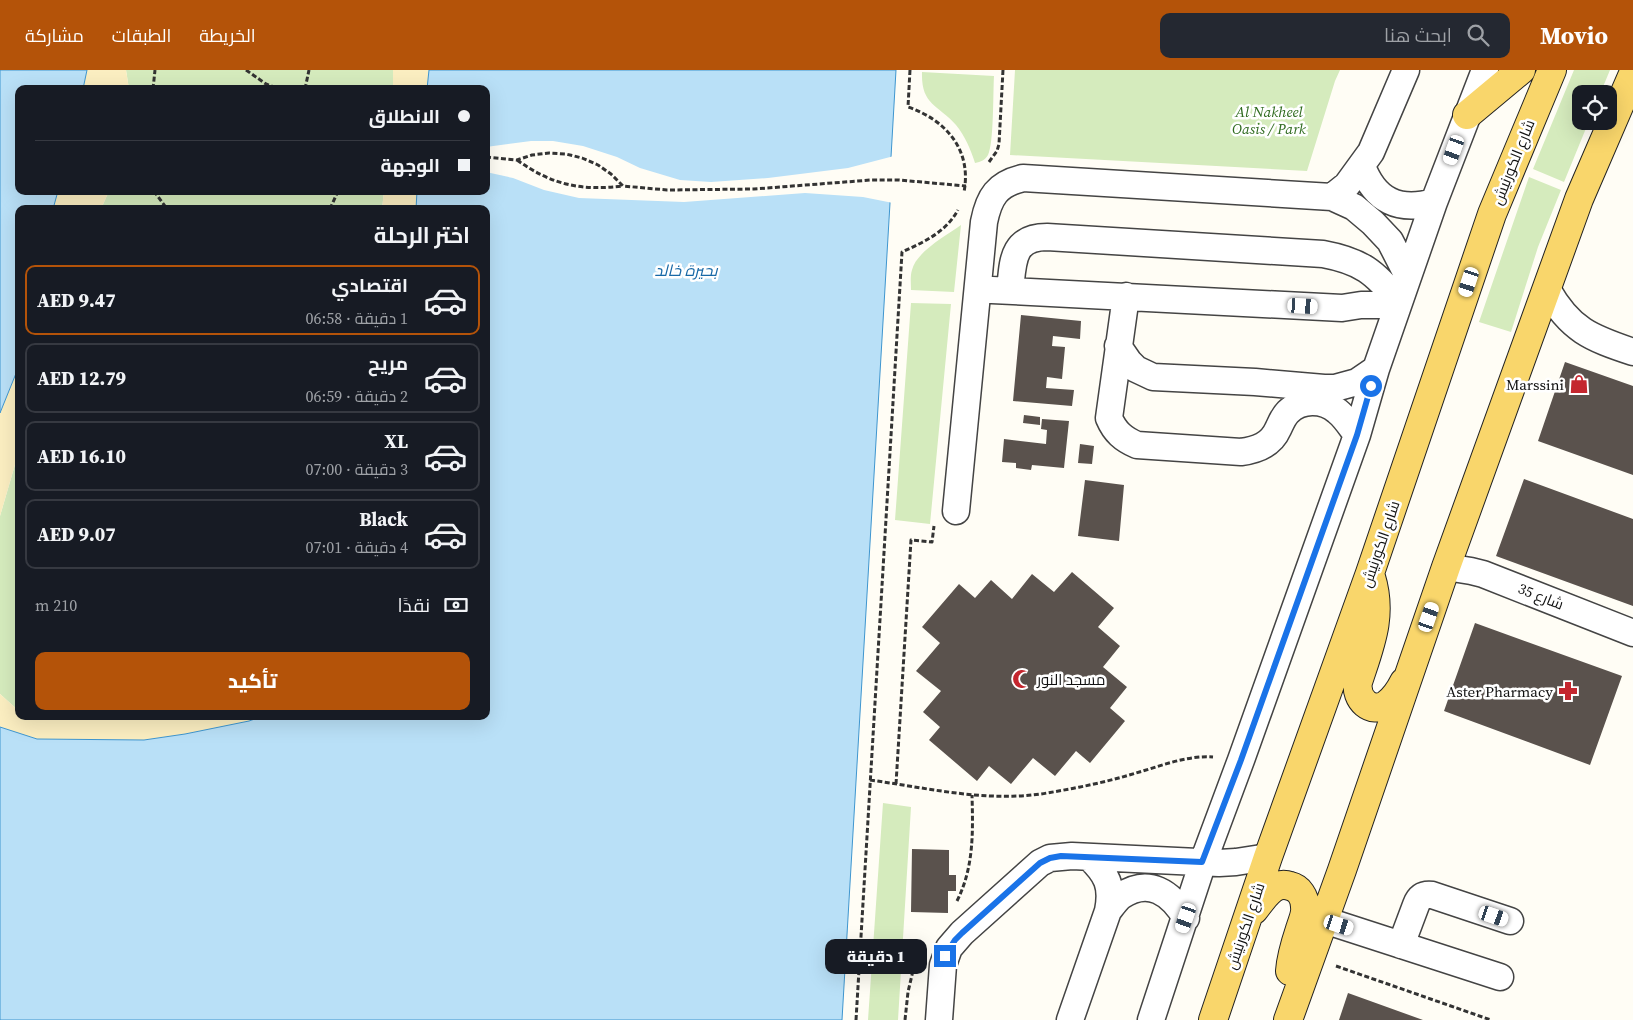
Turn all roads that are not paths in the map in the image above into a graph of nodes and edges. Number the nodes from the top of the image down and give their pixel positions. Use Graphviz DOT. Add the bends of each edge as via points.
graph roads {
  1 [pos="1406,70"];
  2 [pos="1485,70"];
  3 [pos="1521,70"];
  4 [pos="1552,70"];
  5 [pos="1633,74"];
  6 [pos="1467,115"];
  7 [pos="1362,166"];
  8 [pos="1332,197"];
  9 [pos="1434,202"];
  10 [pos="1408,276"];
  11 [pos="979,289"];
  12 [pos="1547,289"];
  13 [pos="1010,291"];
  14 [pos="1126,296"];
  15 [pos="1399,303"];
  16 [pos="1342,308"];
  17 [pos="1385,342"];
  18 [pos="1118,346"];
  19 [pos="1633,352"];
  20 [pos="1376,369"];
  21 [pos="1153,377"];
  22 [pos="1255,382"];
  23 [pos="1312,394"];
  24 [pos="1109,408"];
  25 [pos="1282,420"];
  26 [pos="1357,435"];
  27 [pos="956,511"];
  28 [pos="1446,567"];
  29 [pos="1370,573"];
  30 [pos="1633,633"];
  31 [pos="1412,668"];
  32 [pos="1089,857"];
  33 [pos="1268,857"];
  34 [pos="1202,862"];
  35 [pos="1108,911"];
  36 [pos="1249,916"];
  37 [pos="1186,918"];
  38 [pos="1324,920"];
  39 [pos="1510,921"];
  40 [pos="1402,945"];
  41 [pos="1500,978"];
  42 [pos="1290,1015"];
  43 [pos="938,1020"];
  44 [pos="1070,1020"];
  45 [pos="1151,1020"];
  46 [pos="1213,1020"];
  1 -- 7 [label="street"];
  2 -- 6 [label="street"];
  3 -- 6 [label="main road"];
  4 -- 29 [label="main road, شارع الكورنيش" via="1492,214"];
  5 -- 12 [label="main road" via="1579,199"];
  6 -- 9 [label="street"];
  7 -- 8 [label="street"];
  7 -- 9 [label="street" via="1374,190 1384,198 1408,206"];
  8 -- 10 [label="street" via="1354,207 1373,223 1390,241"];
  8 -- 11 [label="street" via="1023,178 1011,181 992,197 987,209"];
  9 -- 10 [label="street"];
  10 -- 15 [label="street"];
  11 -- 13 [label="street"];
  11 -- 27 [label="street"];
  12 -- 19 [label="street" via="1562,313 1583,331"];
  12 -- 28 [label="main road"];
  13 -- 14 [label="street"];
  13 -- 15 [label="street" via="1017,251 1030,239 1047,237 1345,258 1366,268 1383,282"];
  14 -- 16 [label="street"];
  14 -- 18 [label="street"];
  15 -- 16 [label="street"];
  15 -- 17 [label="street"];
  16 -- 17 [label="street" via="1374,327"];
  17 -- 20 [label="street"];
  18 -- 21 [label="street" via="1136,369"];
  18 -- 24 [label="street"];
  20 -- 23 [label="street" via="1346,386 1324,388"];
  20 -- 26 [label="street"];
  21 -- 22 [label="street"];
  21 -- 24 [label="street" via="1128,389"];
  22 -- 23 [label="street"];
  22 -- 25 [label="street"];
  23 -- 25 [label="street"];
  23 -- 26 [label="street" via="1337,410"];
  24 -- 25 [label="street" via="1113,427 1120,436 1137,445 1252,451 1271,440"];
  26 -- 34 [label="street"];
  28 -- 30 [label="street, شارع 35" via="1483,574"];
  28 -- 31 [label="main road"];
  29 -- 31 [label="main road" via="1376,597 1376,621 1358,682 1359,697 1371,706 1386,705 1399,691"];
  29 -- 33 [label="main road, شارع الكورنيش"];
  31 -- 38 [label="main road"];
  32 -- 34 [label="street"];
  32 -- 35 [label="street" via="1106,876 1110,887"];
  32 -- 43 [label="street" via="1061,856 1040,863 955,940 943,965"];
  33 -- 34 [label="street" via="1236,862"];
  33 -- 36 [label="main road, شارع الكورنيش"];
  34 -- 37 [label="street"];
  35 -- 37 [label="street" via="1120,897 1134,889 1151,888 1166,893"];
  35 -- 44 [label="street"];
  36 -- 42 [label="main road" via="1271,889 1280,885 1289,885 1304,897 1306,907 1291,958"];
  36 -- 46 [label="main road, شارع الكورنيش"];
  37 -- 45 [label="street"];
  38 -- 40 [label="street"];
  38 -- 42 [label="main road"];
  39 -- 40 [label="street" via="1424,895 1416,905"];
  40 -- 41 [label="street"];
}
